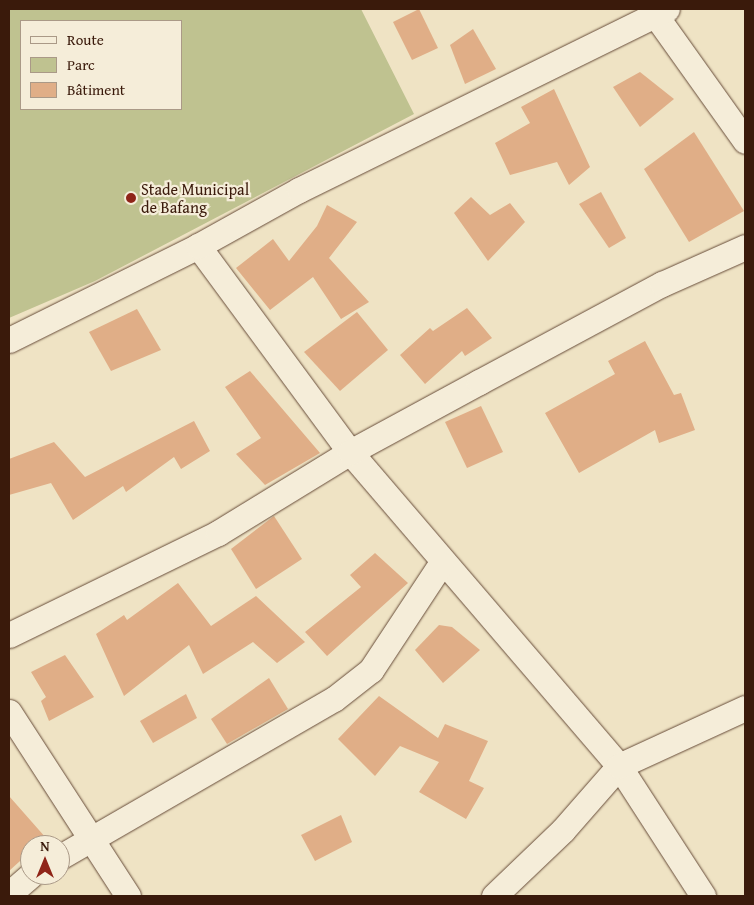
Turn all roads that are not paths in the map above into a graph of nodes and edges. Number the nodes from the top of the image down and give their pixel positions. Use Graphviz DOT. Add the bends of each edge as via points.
graph roads {
  1 [pos="658,10"];
  2 [pos="745,141"];
  3 [pos="198,246"];
  4 [pos="745,247"];
  5 [pos="9,340"];
  6 [pos="350,452"];
  7 [pos="441,564"];
  8 [pos="9,634"];
  9 [pos="745,708"];
  10 [pos="9,712"];
  11 [pos="619,766"];
  12 [pos="91,839"];
  13 [pos="70,851"];
  14 [pos="20,885"];
  15 [pos="9,894"];
  16 [pos="128,896"];
  17 [pos="494,896"];
  18 [pos="703,896"];
  1 -- 2 [label="street"];
  1 -- 3 [label="street" via="299,190"];
  3 -- 5 [label="street"];
  3 -- 6 [label="street"];
  4 -- 6 [label="street" via="662,284"];
  6 -- 7 [label="street"];
  6 -- 8 [label="street" via="218,533"];
  7 -- 11 [label="street"];
  7 -- 12 [label="street" via="371,670 334,700"];
  9 -- 11 [label="street"];
  10 -- 12 [label="street"];
  11 -- 17 [label="street" via="563,830"];
  11 -- 18 [label="street"];
  12 -- 13 [label="street"];
  12 -- 16 [label="street"];
  14 -- 15 [label="street"];
}
